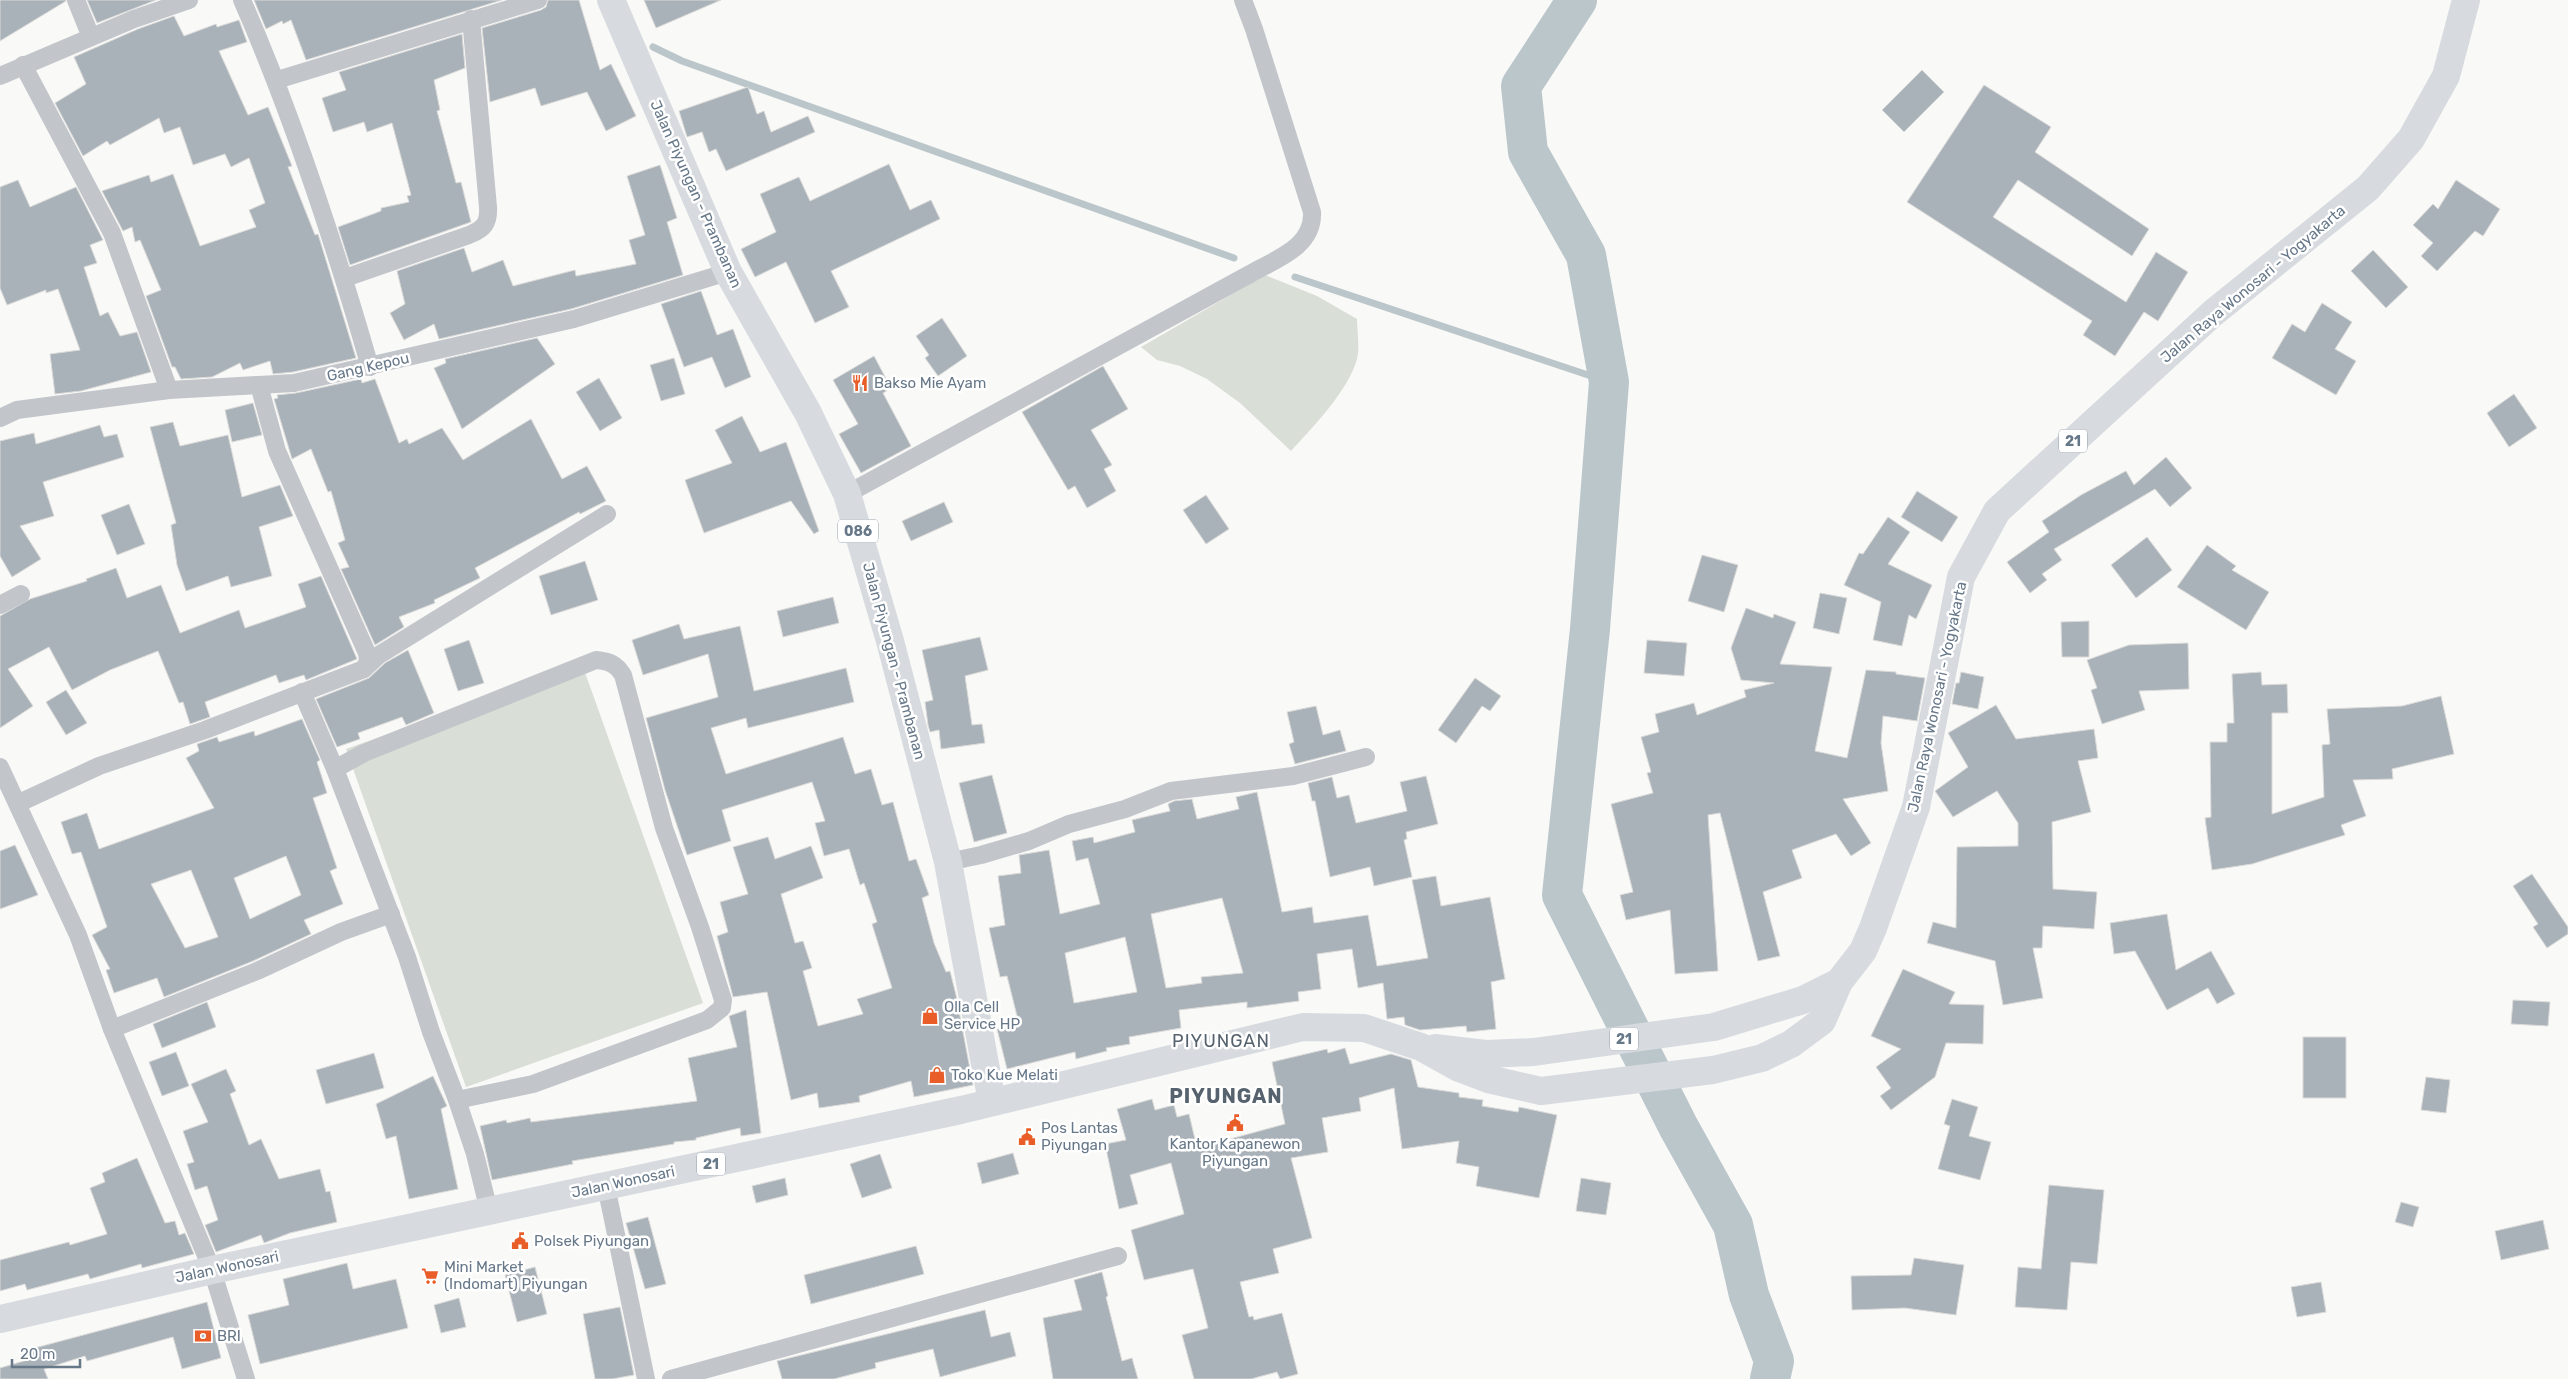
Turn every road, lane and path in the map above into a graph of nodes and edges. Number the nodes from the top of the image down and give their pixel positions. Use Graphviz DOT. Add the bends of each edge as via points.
graph roads {
  1 [pos="76,0"];
  2 [pos="189,0"];
  3 [pos="242,0"];
  4 [pos="538,0"];
  5 [pos="610,0"];
  6 [pos="1243,0"];
  7 [pos="2466,0"];
  8 [pos="471,19"];
  9 [pos="90,37"];
  10 [pos="23,65"];
  11 [pos="0,76"];
  12 [pos="277,80"];
  13 [pos="728,272"];
  14 [pos="344,278"];
  15 [pos="370,367"];
  16 [pos="259,385"];
  17 [pos="169,390"];
  18 [pos="0,418"];
  19 [pos="847,494"];
  20 [pos="607,514"];
  21 [pos="20,594"];
  22 [pos="0,605"];
  23 [pos="364,669"];
  24 [pos="302,692"];
  25 [pos="1366,757"];
  26 [pos="0,767"];
  27 [pos="335,769"];
  28 [pos="18,804"];
  29 [pos="948,862"];
  30 [pos="391,914"];
  31 [pos="1838,982"];
  32 [pos="112,1029"];
  33 [pos="1421,1047"];
  34 [pos="1534,1052"];
  35 [pos="1589,1086"];
  36 [pos="457,1100"];
  37 [pos="992,1102"];
  38 [pos="606,1186"];
  39 [pos="489,1211"];
  40 [pos="1118,1256"];
  41 [pos="212,1270"];
  42 [pos="0,1319"];
  43 [pos="246,1379"];
  44 [pos="646,1379"];
  45 [pos="671,1379"];
  1 -- 9 [label="street"];
  2 -- 9 [label="street"];
  3 -- 12 [label="street"];
  4 -- 8 [label="street"];
  5 -- 13 [label="main road, Jalan Piyungan - Prambanan / 086"];
  6 -- 19 [label="street" via="1312,212 1310,234 1301,244 1250,274"];
  7 -- 31 [label="main road, Jalan Raya Wonosari - Yogyakarta / 21" via="2446,76 2411,139 2368,188 2213,313 1997,511 1961,577 1916,806 1864,951"];
  8 -- 12 [label="street"];
  8 -- 14 [label="street" via="489,218 485,226 469,235"];
  9 -- 10 [label="street"];
  10 -- 11 [label="street"];
  10 -- 17 [label="street" via="112,233"];
  12 -- 14 [label="street"];
  13 -- 15 [label="street, Gang Kepou" via="574,319"];
  13 -- 19 [label="main road, Jalan Piyungan - Prambanan / 086" via="808,414"];
  14 -- 15 [label="street"];
  15 -- 16 [label="street, Gang Kepou" via="294,383"];
  16 -- 17 [label="street, Gang Kepou"];
  16 -- 23 [label="street" via="277,451 367,653"];
  17 -- 18 [label="street, Gang Kepou" via="17,410"];
  19 -- 29 [label="main road, Jalan Piyungan - Prambanan / 086"];
  20 -- 23 [label="street" via="379,655"];
  21 -- 22 [label="street"];
  23 -- 24 [label="street"];
  24 -- 27 [label="street"];
  24 -- 28 [label="street" via="99,766"];
  25 -- 29 [label="street" via="1293,776 1171,792 1069,824 1029,841"];
  26 -- 28 [label="street"];
  27 -- 30 [label="street"];
  27 -- 36 [label="street" via="364,754 596,660 618,666 623,675 664,828 700,927 723,1000 722,1008 707,1020 533,1084"];
  28 -- 32 [label="street" via="78,935"];
  29 -- 37 [label="main road, Jalan Piyungan - Prambanan / 086"];
  30 -- 32 [label="street"];
  30 -- 36 [label="street"];
  31 -- 34 [label="main road, Jalan Raya Wonosari - Yogyakarta / 21" via="1803,1000 1714,1027"];
  31 -- 35 [label="main road, Jalan Raya Wonosari - Yogyakarta / 21" via="1822,1022 1791,1044 1762,1058 1713,1070"];
  32 -- 41 [label="street"];
  33 -- 34 [label="main road, Jalan Wonosari / 21" via="1486,1054"];
  33 -- 35 [label="main road, Jalan Wonosari / 21" via="1459,1068 1488,1079 1541,1091"];
  33 -- 37 [label="main road, Jalan Wonosari / 21" via="1364,1028 1303,1027"];
  36 -- 39 [label="street" via="476,1154"];
  37 -- 38 [label="main road, Jalan Wonosari / 21"];
  38 -- 39 [label="main road, Jalan Wonosari / 21"];
  38 -- 44 [label="street"];
  39 -- 41 [label="main road, Jalan Wonosari / 21"];
  40 -- 45 [label="street"];
  41 -- 42 [label="main road, Jalan Wonosari / 21"];
  41 -- 43 [label="street"];
}
